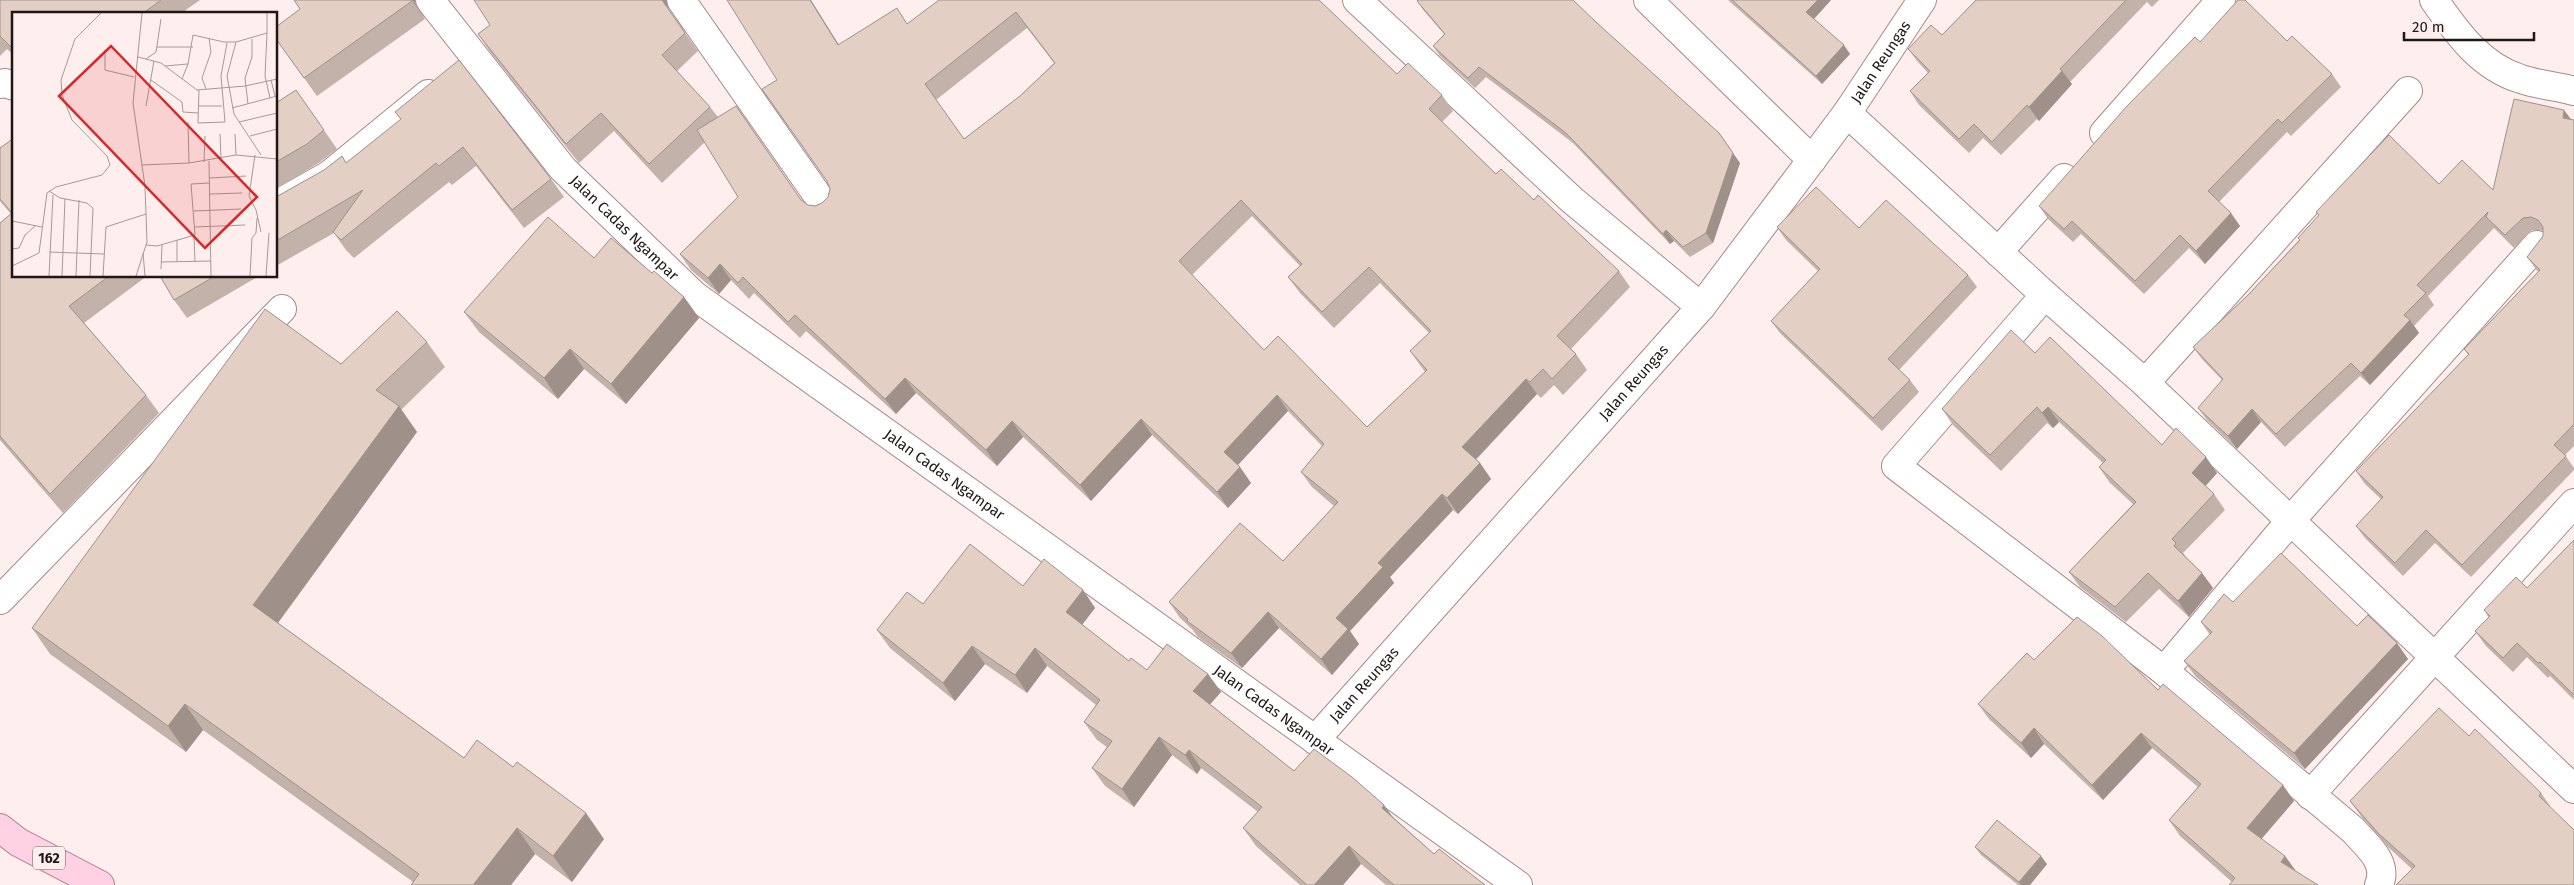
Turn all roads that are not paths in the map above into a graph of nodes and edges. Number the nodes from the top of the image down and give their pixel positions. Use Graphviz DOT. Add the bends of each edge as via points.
graph roads {
  1 [pos="430,0"];
  2 [pos="681,0"];
  3 [pos="1357,0"];
  4 [pos="1648,0"];
  5 [pos="1922,0"];
  6 [pos="2222,0"];
  7 [pos="2434,0"];
  8 [pos="475,56"];
  9 [pos="0,84"];
  10 [pos="12,85"];
  11 [pos="2408,91"];
  12 [pos="2574,91"];
  13 [pos="1847,113"];
  14 [pos="1812,160"];
  15 [pos="278,204"];
  16 [pos="825,206"];
  17 [pos="2537,244"];
  18 [pos="1998,252"];
  19 [pos="2045,295"];
  20 [pos="1702,307"];
  21 [pos="282,309"];
  22 [pos="2145,383"];
  23 [pos="2574,503"];
  24 [pos="2291,520"];
  25 [pos="0,600"];
  26 [pos="2435,658"];
  27 [pos="2164,671"];
  28 [pos="1315,740"];
  29 [pos="2574,789"];
  30 [pos="2310,795"];
  31 [pos="0,828"];
  32 [pos="2381,884"];
  33 [pos="100,885"];
  34 [pos="1518,885"];
  1 -- 8 [label="street, Jalan Cadas Ngampar"];
  2 -- 16 [label="street"];
  3 -- 20 [label="street" via="1572,200"];
  4 -- 14 [label="street"];
  5 -- 13 [label="street, Jalan Reungas"];
  6 -- 18 [label="street"];
  7 -- 12 [label="street" via="2460,38 2490,64 2520,79"];
  8 -- 15 [label="street" via="329,175"];
  8 -- 28 [label="street, Jalan Cadas Ngampar" via="563,169 694,296"];
  9 -- 10 [label="street"];
  11 -- 22 [label="street"];
  13 -- 14 [label="street, Jalan Reungas"];
  13 -- 18 [label="street"];
  14 -- 20 [label="street, Jalan Reungas"];
  17 -- 24 [label="street"];
  18 -- 19 [label="street"];
  19 -- 22 [label="street"];
  19 -- 27 [label="street" via="1896,466"];
  20 -- 28 [label="street, Jalan Reungas"];
  21 -- 25 [label="street"];
  22 -- 24 [label="street"];
  23 -- 26 [label="street"];
  24 -- 26 [label="street"];
  24 -- 27 [label="street"];
  26 -- 29 [label="street"];
  26 -- 30 [label="street"];
  27 -- 30 [label="street"];
  28 -- 34 [label="street, Jalan Cadas Ngampar"];
  30 -- 32 [label="street" via="2353,830 2378,858"];
  31 -- 33 [label="main road, 162" via="18,842"];
}
